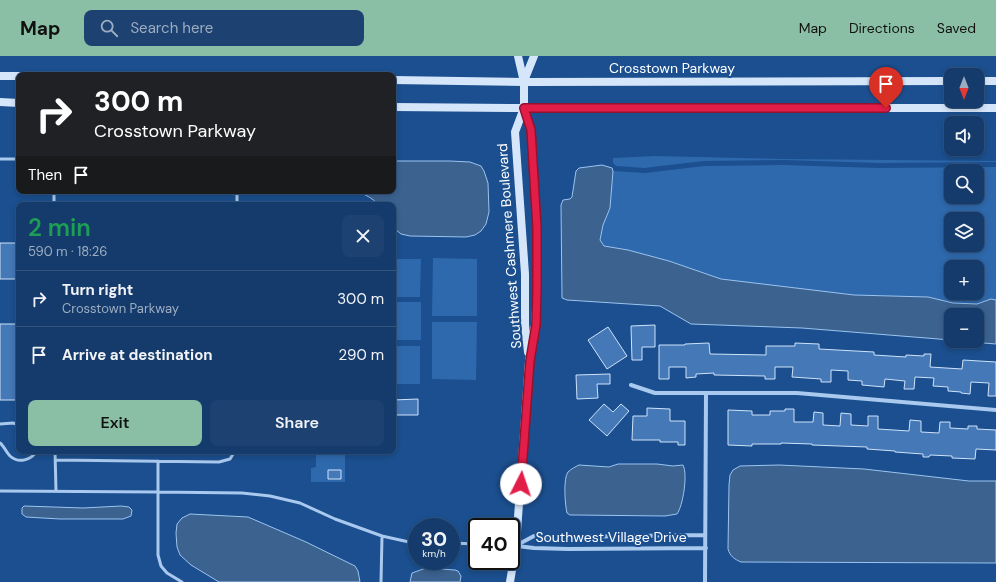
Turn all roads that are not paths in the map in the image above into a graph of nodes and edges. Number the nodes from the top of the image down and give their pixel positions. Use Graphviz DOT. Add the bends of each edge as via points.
graph roads {
  1 [pos="518,56"];
  2 [pos="534,56"];
  3 [pos="0,76"];
  4 [pos="16,76"];
  5 [pos="396,80"];
  6 [pos="944,81"];
  7 [pos="984,81"];
  8 [pos="996,81"];
  9 [pos="524,82"];
  10 [pos="0,102"];
  11 [pos="16,103"];
  12 [pos="396,107"];
  13 [pos="524,108"];
  14 [pos="996,108"];
  15 [pos="0,159"];
  16 [pos="16,159"];
  17 [pos="530,361"];
  18 [pos="630,385"];
  19 [pos="706,393"];
  20 [pos="996,410"];
  21 [pos="0,424"];
  22 [pos="16,424"];
  23 [pos="0,443"];
  24 [pos="34,454"];
  25 [pos="55,454"];
  26 [pos="232,454"];
  27 [pos="56,460"];
  28 [pos="158,461"];
  29 [pos="0,491"];
  30 [pos="56,491"];
  31 [pos="158,492"];
  32 [pos="516,518"];
  33 [pos="705,535"];
  34 [pos="382,536"];
  35 [pos="408,542"];
  36 [pos="520,543"];
  37 [pos="520,547"];
  38 [pos="706,548"];
  39 [pos="511,570"];
  40 [pos="182,582"];
  41 [pos="381,582"];
  42 [pos="510,582"];
  43 [pos="705,582"];
  1 -- 9 [label="main road, Southwest Cashmere Boulevard"];
  2 -- 9 [label="main road, Southwest Cashmere Boulevard"];
  3 -- 4 [label="main road"];
  5 -- 9 [label="main road, Crosstown Parkway"];
  6 -- 9 [label="main road, Crosstown Parkway"];
  7 -- 8 [label="main road"];
  9 -- 13 [label="main road, Southwest Cashmere Boulevard"];
  10 -- 11 [label="main road"];
  12 -- 13 [label="main road"];
  13 -- 14 [label="main road"];
  13 -- 17 [label="main road, Southwest Cashmere Boulevard" via="531,130 537,228 536,325"];
  13 -- 17 [label="main road, Southwest Cashmere Boulevard" via="515,132 525,274 525,325"];
  15 -- 16 [label="lane"];
  17 -- 32 [label="main road, Southwest Cashmere Boulevard"];
  18 -- 19 [label="street" via="655,393"];
  19 -- 20 [label="street" via="797,393"];
  19 -- 33 [label="street"];
  21 -- 22 [label="lane"];
  23 -- 24 [label="lane" via="9,455 18,460 29,459"];
  25 -- 27 [label="lane"];
  26 -- 28 [label="lane" via="230,459 219,462"];
  27 -- 28 [label="lane"];
  27 -- 30 [label="lane"];
  28 -- 31 [label="lane"];
  29 -- 30 [label="lane"];
  30 -- 31 [label="lane"];
  31 -- 34 [label="lane" via="270,496 300,503"];
  31 -- 40 [label="lane" via="158,555 161,566 167,573"];
  33 -- 36 [label="street, Southwest Village Drive" via="534,536"];
  33 -- 38 [label="street"];
  34 -- 35 [label="lane"];
  34 -- 41 [label="lane"];
  37 -- 38 [label="street, Southwest Village Drive" via="568,549"];
  38 -- 43 [label="street"];
  39 -- 42 [label="main road, Southwest Cashmere Boulevard"];
}
